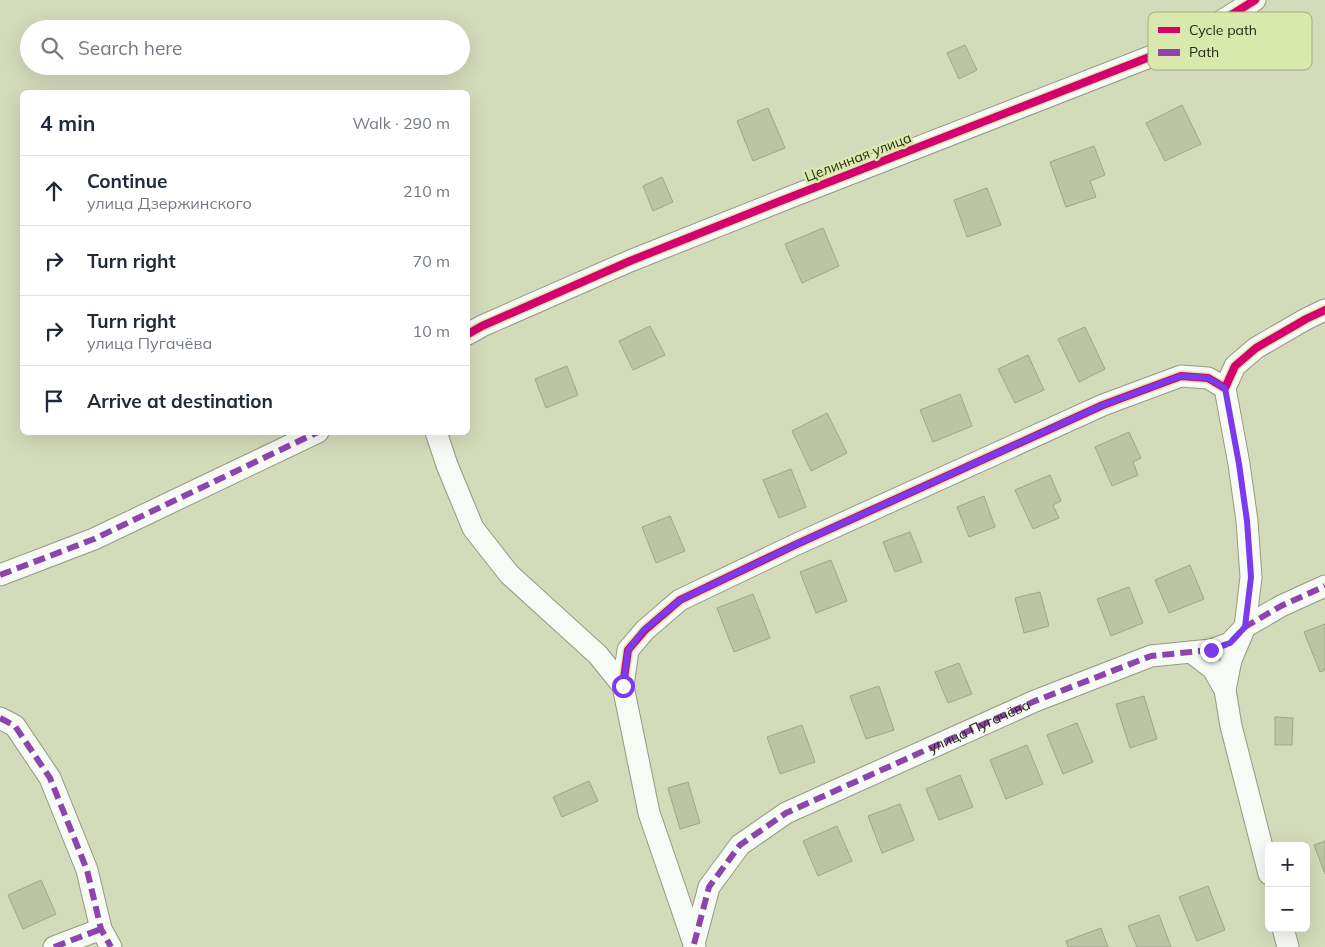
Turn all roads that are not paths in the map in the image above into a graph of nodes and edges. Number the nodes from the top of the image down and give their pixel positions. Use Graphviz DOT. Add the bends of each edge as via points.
graph roads {
  1 [pos="1255,0"];
  2 [pos="1236,12"];
  3 [pos="1148,58"];
  4 [pos="1325,310"];
  5 [pos="470,333"];
  6 [pos="1225,388"];
  7 [pos="312,435"];
  8 [pos="437,435"];
  9 [pos="0,575"];
  10 [pos="1325,586"];
  11 [pos="1245,627"];
  12 [pos="1191,652"];
  13 [pos="623,686"];
  14 [pos="1225,690"];
  15 [pos="0,718"];
  16 [pos="1265,859"];
  17 [pos="1284,932"];
  18 [pos="106,938"];
  19 [pos="694,946"];
  20 [pos="54,947"];
  21 [pos="1288,947"];
  1 -- 2 [label="street, Целинная улица"];
  3 -- 5 [label="street, Целинная улица" via="630,261"];
  4 -- 6 [label="street" via="1256,348 1235,366"];
  6 -- 11 [label="street" via="1247,521 1251,577"];
  6 -- 13 [label="street" via="1208,378 1181,376 1103,405 680,600 644,630 628,650"];
  7 -- 9 [label="street" via="94,539"];
  8 -- 13 [label="street" via="473,528 509,574 598,655"];
  10 -- 11 [label="street, улица Пугачёва"];
  11 -- 12 [label="street, улица Пугачёва" via="1230,643 1211,650"];
  11 -- 14 [label="street"];
  12 -- 14 [label="street" via="1212,669"];
  12 -- 19 [label="street, улица Пугачёва" via="1151,656 1036,701 786,813 740,845 709,887"];
  13 -- 19 [label="street" via="649,813"];
  14 -- 16 [label="street" via="1230,726"];
  15 -- 18 [label="street" via="15,726 50,778 87,870"];
  17 -- 21 [label="street"];
  18 -- 20 [label="street"];
}
